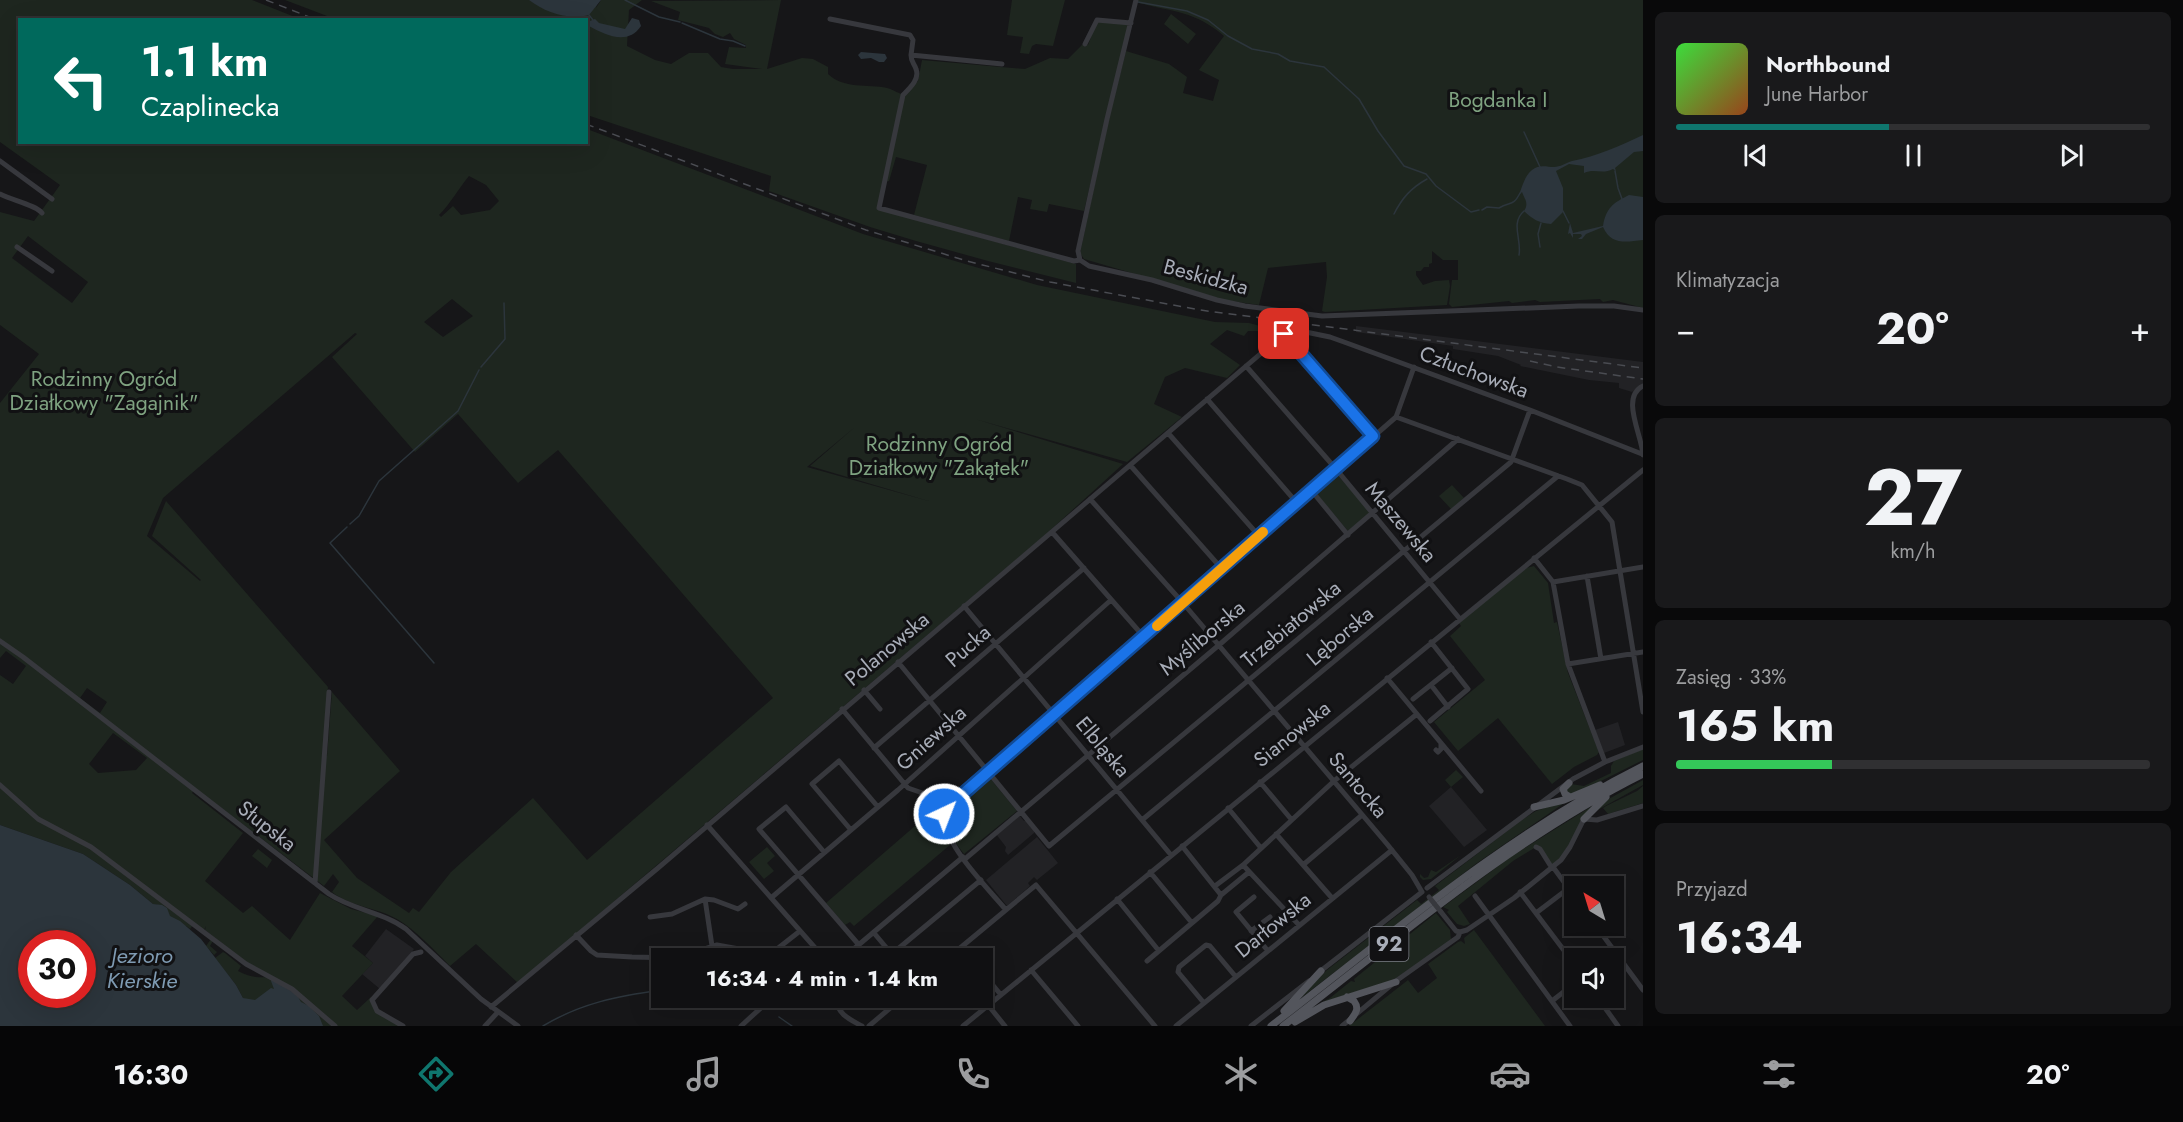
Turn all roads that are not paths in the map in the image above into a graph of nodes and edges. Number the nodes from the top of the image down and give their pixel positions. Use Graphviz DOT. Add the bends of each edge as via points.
graph roads {
  1 [pos="1136,0"];
  2 [pos="830,19"];
  3 [pos="1131,23"];
  4 [pos="1085,44"];
  5 [pos="911,55"];
  6 [pos="1002,64"];
  7 [pos="0,160"];
  8 [pos="0,194"];
  9 [pos="52,199"];
  10 [pos="42,213"];
  11 [pos="17,247"];
  12 [pos="1080,260"];
  13 [pos="52,271"];
  14 [pos="1643,310"];
  15 [pos="1292,311"];
  16 [pos="1291,329"];
  17 [pos="1284,334"];
  18 [pos="1246,366"];
  19 [pos="1414,367"];
  20 [pos="1643,386"];
  21 [pos="1207,399"];
  22 [pos="1530,410"];
  23 [pos="1396,417"];
  24 [pos="1168,433"];
  25 [pos="1373,436"];
  26 [pos="1458,439"];
  27 [pos="1643,454"];
  28 [pos="1512,459"];
  29 [pos="1130,465"];
  30 [pos="1336,469"];
  31 [pos="1643,470"];
  32 [pos="1558,476"];
  33 [pos="1311,490"];
  34 [pos="1090,499"];
  35 [pos="1297,503"];
  36 [pos="1598,505"];
  37 [pos="1373,513"];
  38 [pos="1052,532"];
  39 [pos="1348,535"];
  40 [pos="1259,536"];
  41 [pos="1404,551"];
  42 [pos="1534,558"];
  43 [pos="1643,567"];
  44 [pos="1084,568"];
  45 [pos="1222,569"];
  46 [pos="1621,571"];
  47 [pos="1587,576"];
  48 [pos="1553,582"];
  49 [pos="1430,583"];
  50 [pos="1111,600"];
  51 [pos="1183,603"];
  52 [pos="964,606"];
  53 [pos="1460,619"];
  54 [pos="1144,637"];
  55 [pos="0,641"];
  56 [pos="1431,642"];
  57 [pos="996,645"];
  58 [pos="1219,645"];
  59 [pos="1643,652"];
  60 [pos="1633,654"];
  61 [pos="1601,659"];
  62 [pos="898,662"];
  63 [pos="1568,664"];
  64 [pos="1452,668"];
  65 [pos="1022,677"];
  66 [pos="1387,678"];
  67 [pos="1249,681"];
  68 [pos="1431,685"];
  69 [pos="864,690"];
  70 [pos="329,692"];
  71 [pos="1413,699"];
  72 [pos="930,701"];
  73 [pos="1448,706"];
  74 [pos="842,709"];
  75 [pos="880,709"];
  76 [pos="1274,711"];
  77 [pos="1643,712"];
  78 [pos="1417,714"];
  79 [pos="1055,715"];
  80 [pos="1430,721"];
  81 [pos="957,735"];
  82 [pos="1441,744"];
  83 [pos="1304,746"];
  84 [pos="1643,747"];
  85 [pos="874,748"];
  86 [pos="1436,750"];
  87 [pos="1089,756"];
  88 [pos="1605,762"];
  89 [pos="1643,766"];
  90 [pos="989,772"];
  91 [pos="1643,774"];
  92 [pos="1334,781"];
  93 [pos="1260,782"];
  94 [pos="1569,783"];
  95 [pos="904,784"];
  96 [pos="1616,784"];
  97 [pos="0,785"];
  98 [pos="1117,790"];
  99 [pos="1481,791"];
  100 [pos="1570,796"];
  101 [pos="1643,806"];
  102 [pos="878,807"];
  103 [pos="1534,807"];
  104 [pos="1228,808"];
  105 [pos="945,810"];
  106 [pos="1022,812"];
  107 [pos="1362,815"];
  108 [pos="1291,819"];
  109 [pos="1584,819"];
  110 [pos="707,825"];
  111 [pos="1144,825"];
  112 [pos="851,830"];
  113 [pos="1276,834"];
  114 [pos="1182,846"];
  115 [pos="1536,847"];
  116 [pos="1261,848"];
  117 [pos="1392,850"];
  118 [pos="824,852"];
  119 [pos="1171,855"];
  120 [pos="964,858"];
  121 [pos="1242,865"];
  122 [pos="1304,865"];
  123 [pos="1552,866"];
  124 [pos="1150,872"];
  125 [pos="1249,872"];
  126 [pos="798,875"];
  127 [pos="981,880"];
  128 [pos="1564,882"];
  129 [pos="315,884"];
  130 [pos="1215,886"];
  131 [pos="1425,891"];
  132 [pos="1520,892"];
  133 [pos="1564,892"];
  134 [pos="1221,895"];
  135 [pos="1475,896"];
  136 [pos="1254,897"];
  137 [pos="771,898"];
  138 [pos="1332,898"];
  139 [pos="705,899"];
  140 [pos="1117,899"];
  141 [pos="746,904"];
  142 [pos="1006,910"];
  143 [pos="1536,913"];
  144 [pos="1489,915"];
  145 [pos="651,917"];
  146 [pos="1270,917"];
  147 [pos="1192,923"];
  148 [pos="1299,925"];
  149 [pos="800,931"];
  150 [pos="1251,932"];
  151 [pos="1460,932"];
  152 [pos="874,933"];
  153 [pos="1077,933"];
  154 [pos="576,935"];
  155 [pos="1603,936"];
  156 [pos="712,945"];
  157 [pos="859,945"];
  158 [pos="962,947"];
  159 [pos="815,948"];
  160 [pos="855,948"];
  161 [pos="885,948"];
  162 [pos="902,948"];
  163 [pos="1564,950"];
  164 [pos="1159,951"];
  165 [pos="1268,951"];
  166 [pos="421,952"];
  167 [pos="1147,961"];
  168 [pos="1031,970"];
  169 [pos="1322,971"];
  170 [pos="1236,977"];
  171 [pos="1396,982"];
  172 [pos="993,985"];
  173 [pos="1643,990"];
  174 [pos="1564,992"];
  175 [pos="1001,995"];
  176 [pos="1347,998"];
  177 [pos="993,1001"];
  178 [pos="1552,1001"];
  179 [pos="1204,1004"];
  180 [pos="491,1007"];
  181 [pos="761,1008"];
  182 [pos="838,1008"];
  183 [pos="890,1008"];
  184 [pos="984,1008"];
  185 [pos="990,1008"];
  186 [pos="1605,1008"];
  187 [pos="498,1012"];
  188 [pos="1350,1021"];
  189 [pos="335,1026"];
  190 [pos="403,1026"];
  191 [pos="485,1026"];
  192 [pos="518,1026"];
  193 [pos="741,1026"];
  194 [pos="862,1026"];
  195 [pos="868,1026"];
  196 [pos="963,1026"];
  197 [pos="1005,1026"];
  198 [pos="1078,1026"];
  199 [pos="1155,1026"];
  200 [pos="1176,1026"];
  201 [pos="1251,1026"];
  202 [pos="1270,1026"];
  203 [pos="1285,1026"];
  204 [pos="1342,1026"];
  205 [pos="1570,1026"];
  206 [pos="1618,1026"];
  1 -- 3 [label="street"];
  2 -- 5 [label="street" via="910,35"];
  3 -- 4 [label="street" via="1097,20"];
  3 -- 12 [label="street" via="1080,240"];
  5 -- 6 [label="street"];
  5 -- 12 [label="street, Beskidzka" via="917,75 903,95 879,208 1051,256"];
  7 -- 9 [label="street"];
  8 -- 10 [label="street"];
  11 -- 13 [label="street"];
  12 -- 15 [label="street, Beskidzka" via="1089,266 1206,297"];
  14 -- 15 [label="street, Beskidzka" via="1597,305 1326,316"];
  15 -- 16 [label="street"];
  16 -- 17 [label="street, Polanowska"];
  16 -- 19 [label="street, Człuchowska" via="1330,337"];
  17 -- 18 [label="street, Polanowska"];
  17 -- 25 [label="street"];
  18 -- 21 [label="street, Polanowska"];
  18 -- 30 [label="street, Maszewska"];
  19 -- 22 [label="street, Człuchowska"];
  19 -- 23 [label="street"];
  20 -- 27 [label="street" via="1634,392 1631,402"];
  21 -- 24 [label="street, Polanowska"];
  21 -- 35 [label="street"];
  22 -- 27 [label="street, Człuchowska"];
  22 -- 28 [label="street, Trzebiatowska"];
  23 -- 25 [label="street"];
  23 -- 26 [label="street"];
  24 -- 29 [label="street, Polanowska"];
  24 -- 40 [label="street"];
  25 -- 30 [label="street"];
  26 -- 28 [label="street"];
  26 -- 37 [label="street, Myśliborska"];
  28 -- 32 [label="street"];
  28 -- 41 [label="street, Trzebiatowska"];
  29 -- 34 [label="street, Polanowska"];
  29 -- 45 [label="street"];
  30 -- 33 [label="street"];
  30 -- 37 [label="street, Maszewska"];
  31 -- 36 [label="street, Sianowska"];
  32 -- 36 [label="street" via="1582,485"];
  32 -- 49 [label="street, Lęborska"];
  33 -- 35 [label="street"];
  33 -- 39 [label="street"];
  34 -- 38 [label="street, Polanowska"];
  34 -- 51 [label="street, Santocka"];
  35 -- 40 [label="street"];
  36 -- 42 [label="street, Sianowska"];
  36 -- 46 [label="street" via="1611,522"];
  37 -- 39 [label="street, Myśliborska"];
  37 -- 41 [label="street, Maszewska"];
  38 -- 44 [label="street"];
  38 -- 52 [label="street, Polanowska"];
  39 -- 58 [label="street, Myśliborska"];
  40 -- 45 [label="street"];
  41 -- 49 [label="street, Maszewska"];
  41 -- 67 [label="street, Trzebiatowska"];
  42 -- 48 [label="street"];
  42 -- 53 [label="street, Sianowska"];
  43 -- 46 [label="street"];
  44 -- 50 [label="street"];
  44 -- 57 [label="street, Pucka"];
  45 -- 51 [label="street"];
  46 -- 47 [label="street"];
  46 -- 60 [label="street"];
  47 -- 48 [label="street"];
  47 -- 61 [label="street"];
  48 -- 63 [label="street"];
  49 -- 53 [label="street, Maszewska"];
  49 -- 76 [label="street, Lęborska"];
  50 -- 54 [label="street"];
  50 -- 65 [label="street, Gniewska"];
  51 -- 54 [label="street"];
  51 -- 58 [label="street, Santocka"];
  52 -- 57 [label="street, Elbląska"];
  52 -- 62 [label="street, Polanowska"];
  53 -- 56 [label="street, Sianowska"];
  54 -- 79 [label="street"];
  55 -- 129 [label="street, Słupska"];
  56 -- 64 [label="street"];
  56 -- 66 [label="street, Sianowska"];
  57 -- 65 [label="street, Elbląska"];
  57 -- 72 [label="street, Pucka"];
  58 -- 67 [label="street, Santocka"];
  58 -- 87 [label="street, Myśliborska"];
  59 -- 60 [label="street"];
  60 -- 61 [label="street"];
  60 -- 77 [label="street"];
  61 -- 63 [label="street"];
  62 -- 69 [label="street, Polanowska"];
  62 -- 72 [label="street"];
  63 -- 88 [label="street"];
  64 -- 68 [label="street"];
  64 -- 73 [label="street" via="1468,689"];
  65 -- 79 [label="street, Elbląska"];
  65 -- 81 [label="street, Gniewska"];
  66 -- 78 [label="street"];
  66 -- 83 [label="street, Sianowska"];
  67 -- 76 [label="street, Santocka"];
  67 -- 98 [label="street, Trzebiatowska"];
  68 -- 71 [label="street"];
  68 -- 73 [label="street"];
  69 -- 74 [label="street, Polanowska"];
  69 -- 75 [label="street"];
  70 -- 129 [label="street"];
  72 -- 81 [label="street"];
  72 -- 85 [label="street, Pucka"];
  73 -- 80 [label="street"];
  74 -- 85 [label="street"];
  74 -- 110 [label="street, Polanowska"];
  76 -- 83 [label="street, Santocka"];
  76 -- 111 [label="street, Lęborska"];
  78 -- 82 [label="street"];
  78 -- 92 [label="street"];
  79 -- 87 [label="street, Elbląska"];
  79 -- 90 [label="street"];
  81 -- 90 [label="street"];
  81 -- 95 [label="street, Gniewska"];
  82 -- 86 [label="street" via="1441,749"];
  82 -- 99 [label="street"];
  83 -- 92 [label="street, Santocka"];
  83 -- 93 [label="street, Sianowska"];
  84 -- 88 [label="street"];
  85 -- 95 [label="street"];
  87 -- 98 [label="street, Elbląska"];
  87 -- 106 [label="street, Myśliborska"];
  88 -- 103 [label="street"];
  89 -- 96 [label="main road, 92"];
  90 -- 105 [label="street"];
  90 -- 106 [label="street"];
  91 -- 96 [label="main road, 92"];
  92 -- 107 [label="street, Santocka"];
  92 -- 108 [label="street"];
  93 -- 104 [label="street, Sianowska"];
  93 -- 108 [label="street"];
  94 -- 100 [label="main road" via="1563,789"];
  95 -- 102 [label="street, Gniewska"];
  95 -- 105 [label="street" via="934,797"];
  96 -- 100 [label="main road"];
  96 -- 109 [label="main road"];
  96 -- 202 [label="main road, 92" via="1552,816 1502,850"];
  96 -- 203 [label="main road, 92" via="1500,859"];
  97 -- 189 [label="street" via="38,819 91,847 246,964 292,989"];
  98 -- 106 [label="street, Trzebiatowska" via="1049,846"];
  98 -- 111 [label="street, Elbląska"];
  100 -- 103 [label="main road"];
  101 -- 109 [label="street" via="1597,820"];
  102 -- 112 [label="street, Gniewska"];
  102 -- 112 [label="street" via="839,761 812,784"];
  103 -- 131 [label="street"];
  104 -- 114 [label="street, Sianowska"];
  104 -- 116 [label="street"];
  105 -- 120 [label="street" via="948,834"];
  106 -- 120 [label="street, Myśliborska"];
  107 -- 117 [label="street, Santocka"];
  107 -- 122 [label="street"];
  108 -- 113 [label="street"];
  109 -- 123 [label="street" via="1566,854"];
  110 -- 137 [label="street"];
  110 -- 154 [label="street, Polanowska"];
  111 -- 119 [label="street, Elbląska"];
  112 -- 118 [label="street, Gniewska"];
  113 -- 116 [label="street"];
  113 -- 122 [label="street"];
  114 -- 119 [label="street, Sianowska"];
  114 -- 130 [label="street"];
  115 -- 123 [label="street"];
  116 -- 121 [label="street"];
  117 -- 131 [label="street, Santocka"];
  117 -- 138 [label="street, Darłowska"];
  118 -- 126 [label="street, Gniewska"];
  118 -- 126 [label="street" via="786,807 768,822 759,830"];
  119 -- 124 [label="street, Sianowska"];
  120 -- 127 [label="street"];
  120 -- 152 [label="street, Myśliborska"];
  121 -- 125 [label="street"];
  121 -- 130 [label="street"];
  122 -- 138 [label="street"];
  123 -- 128 [label="street"];
  123 -- 132 [label="street"];
  124 -- 140 [label="street, Sianowska"];
  124 -- 147 [label="street"];
  125 -- 134 [label="street"];
  125 -- 148 [label="street"];
  126 -- 137 [label="street, Gniewska"];
  126 -- 157 [label="street"];
  127 -- 142 [label="street"];
  127 -- 162 [label="street"];
  129 -- 180 [label="street, Słupska" via="344,903 406,928"];
  130 -- 134 [label="street"];
  131 -- 151 [label="street, Santocka, bridge"];
  131 -- 169 [label="street"];
  132 -- 143 [label="street"];
  132 -- 144 [label="street"];
  133 -- 143 [label="street"];
  134 -- 147 [label="street"];
  135 -- 144 [label="street"];
  136 -- 150 [label="street" via="1236,912"];
  137 -- 149 [label="street"];
  138 -- 148 [label="street, Darłowska"];
  139 -- 141 [label="street" via="738,909"];
  139 -- 145 [label="street" via="672,914"];
  139 -- 156 [label="street"];
  140 -- 153 [label="street, Sianowska"];
  140 -- 164 [label="street"];
  142 -- 153 [label="street" via="1036,885"];
  142 -- 158 [label="street"];
  143 -- 163 [label="street"];
  144 -- 151 [label="street"];
  144 -- 178 [label="street"];
  146 -- 150 [label="street"];
  147 -- 164 [label="street"];
  148 -- 165 [label="street, Darłowska"];
  149 -- 156 [label="street" via="777,949 761,952"];
  149 -- 159 [label="street"];
  150 -- 165 [label="street"];
  151 -- 171 [label="street"];
  152 -- 157 [label="street, Myśliborska"];
  152 -- 161 [label="street"];
  153 -- 168 [label="street, Sianowska"];
  153 -- 199 [label="street"];
  154 -- 156 [label="street" via="594,953 614,957 677,957"];
  154 -- 180 [label="street, Polanowska"];
  155 -- 173 [label="street"];
  157 -- 160 [label="street, Myśliborska"];
  164 -- 167 [label="street"];
  165 -- 170 [label="street, Darłowska"];
  166 -- 190 [label="street" via="413,954 372,1000 377,1011"];
  168 -- 175 [label="street, Sianowska"];
  168 -- 198 [label="street"];
  169 -- 201 [label="street"];
  169 -- 202 [label="main road"];
  170 -- 179 [label="street, Darłowska"];
  170 -- 179 [label="street" via="1206,945 1179,967 1178,972"];
  171 -- 176 [label="main road"];
  171 -- 188 [label="street"];
  172 -- 175 [label="street"];
  174 -- 178 [label="street"];
  175 -- 177 [label="street, Sianowska"];
  176 -- 188 [label="main road" via="1357,1006"];
  176 -- 203 [label="main road" via="1324,1005"];
  178 -- 205 [label="street"];
  179 -- 200 [label="street, Darłowska"];
  180 -- 187 [label="street, Słupska"];
  181 -- 193 [label="street"];
  182 -- 194 [label="street"];
  183 -- 195 [label="street"];
  184 -- 196 [label="street, Sianowska"];
  185 -- 197 [label="street"];
  186 -- 206 [label="street"];
  187 -- 191 [label="street"];
  187 -- 192 [label="street, Słupska"];
  188 -- 204 [label="street"];
}
